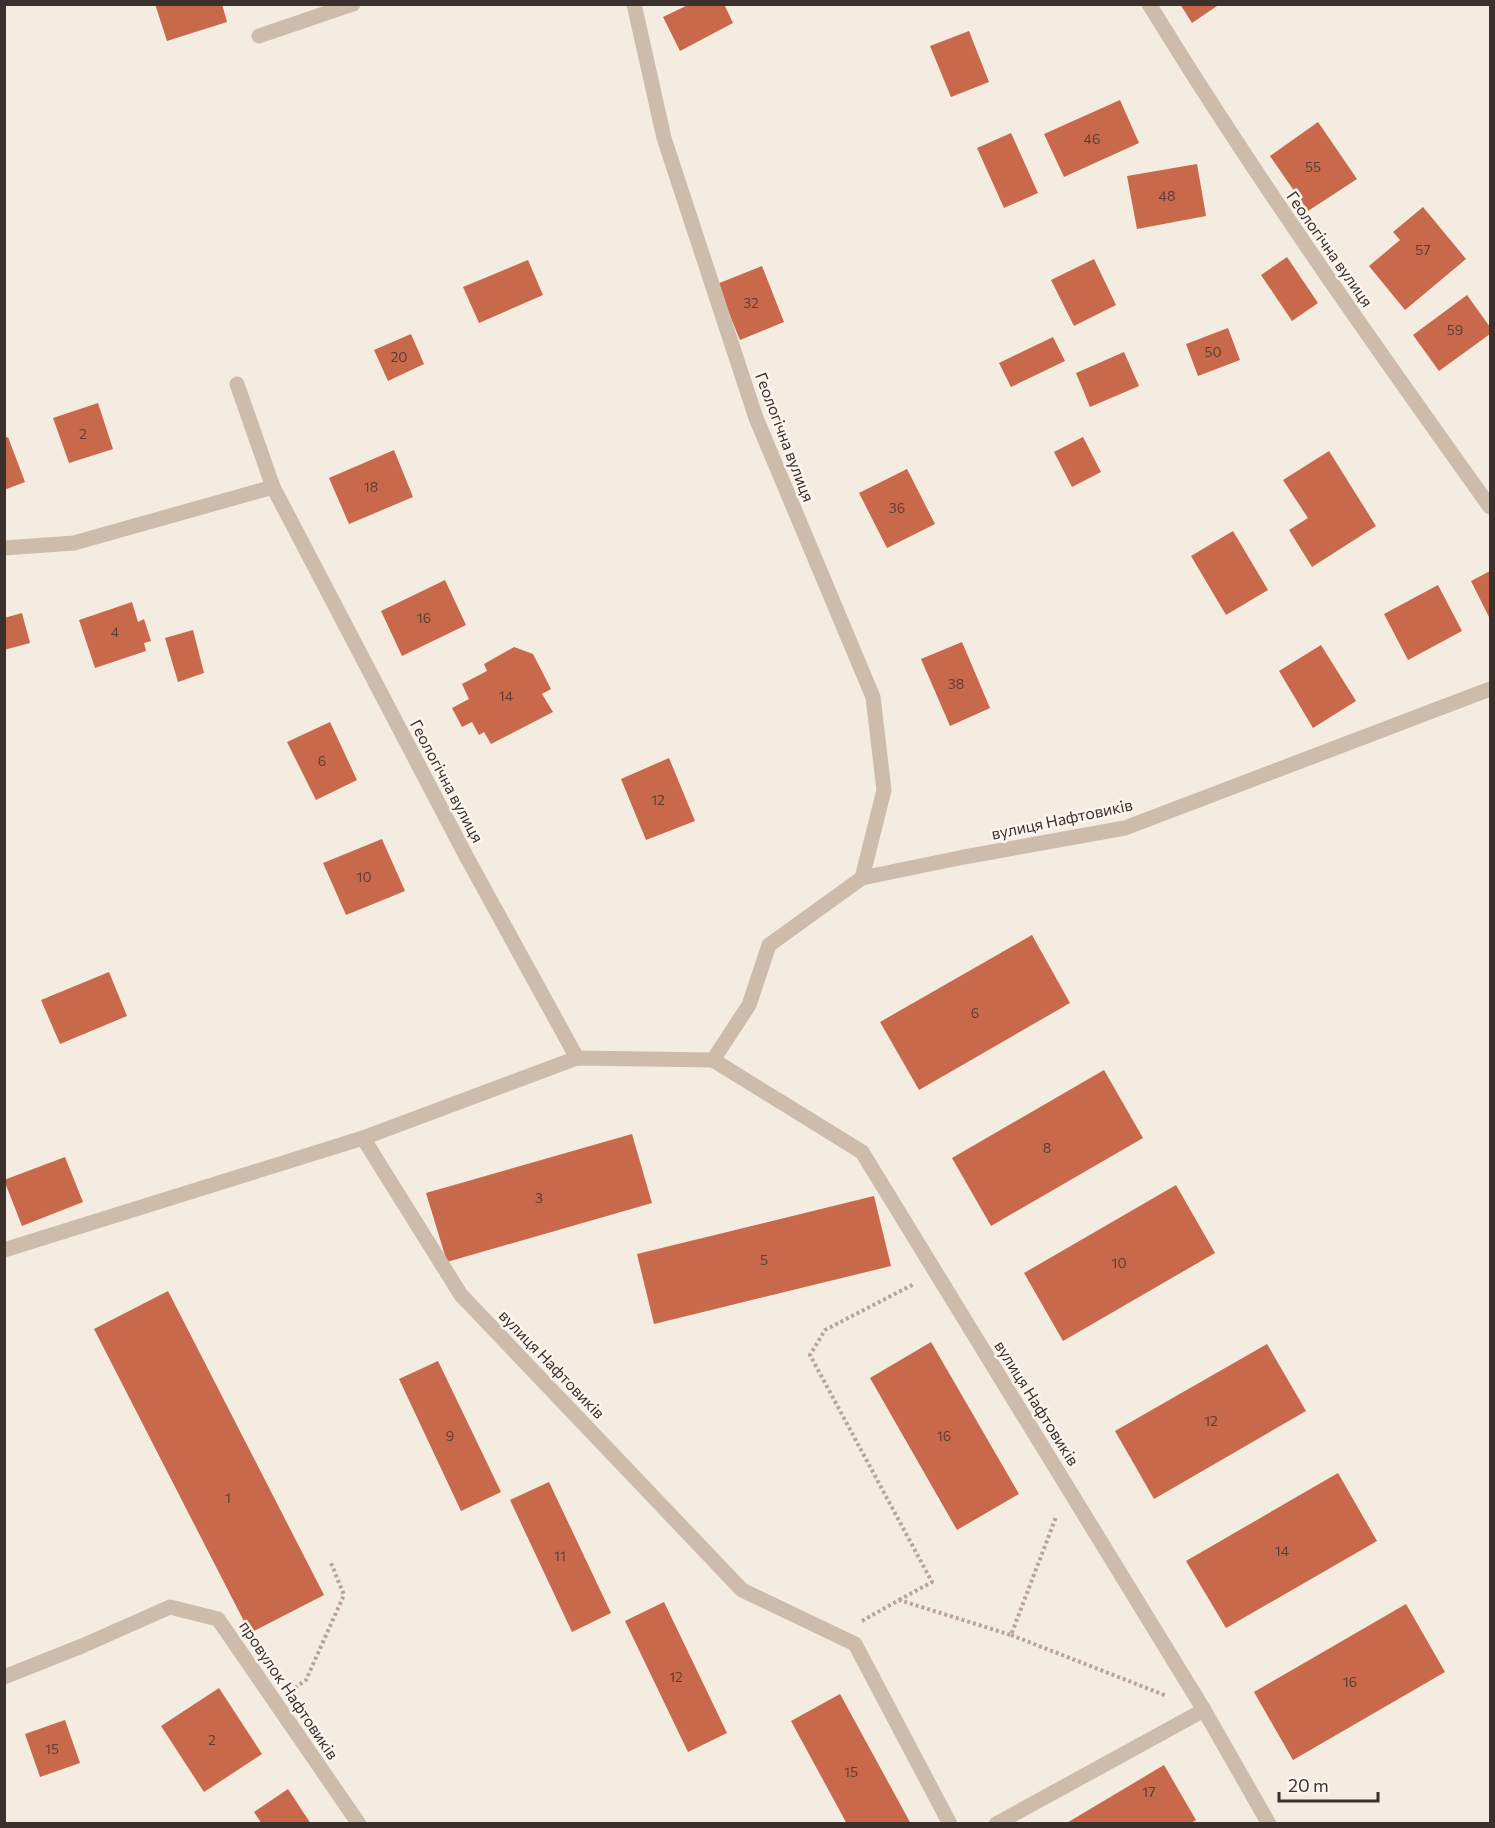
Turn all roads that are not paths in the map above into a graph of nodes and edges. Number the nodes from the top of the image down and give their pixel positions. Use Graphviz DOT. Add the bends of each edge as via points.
graph roads {
  1 [pos="352,4"];
  2 [pos="634,4"];
  3 [pos="1149,4"];
  4 [pos="259,36"];
  5 [pos="237,384"];
  6 [pos="273,487"];
  7 [pos="1491,507"];
  8 [pos="4,548"];
  9 [pos="1491,689"];
  10 [pos="862,878"];
  11 [pos="577,1058"];
  12 [pos="713,1060"];
  13 [pos="363,1138"];
  14 [pos="4,1250"];
  15 [pos="4,1677"];
  16 [pos="1204,1710"];
  17 [pos="359,1824"];
  18 [pos="950,1824"];
  19 [pos="996,1824"];
  20 [pos="1269,1824"];
  1 -- 4 [label="street"];
  2 -- 10 [label="street, Геологічна вулиця" via="664,138 756,418 873,697 884,790"];
  3 -- 7 [label="street, Геологічна вулиця" via="1298,235"];
  5 -- 6 [label="street, Геологічна вулиця"];
  6 -- 8 [label="street" via="75,543"];
  6 -- 11 [label="street, Геологічна вулиця"];
  9 -- 10 [label="street, вулиця Нафтовиків" via="1125,828"];
  10 -- 12 [label="street, вулиця Нафтовиків" via="769,945 749,1005"];
  11 -- 12 [label="street"];
  11 -- 13 [label="street"];
  12 -- 16 [label="street, вулиця Нафтовиків" via="862,1152"];
  13 -- 14 [label="street"];
  13 -- 18 [label="street, вулиця Нафтовиків" via="461,1295 742,1590 855,1644"];
  15 -- 17 [label="street, провулок Нафтовиків" via="170,1607 218,1618"];
  16 -- 19 [label="street"];
  16 -- 20 [label="street, вулиця Нафтовиків"];
}
